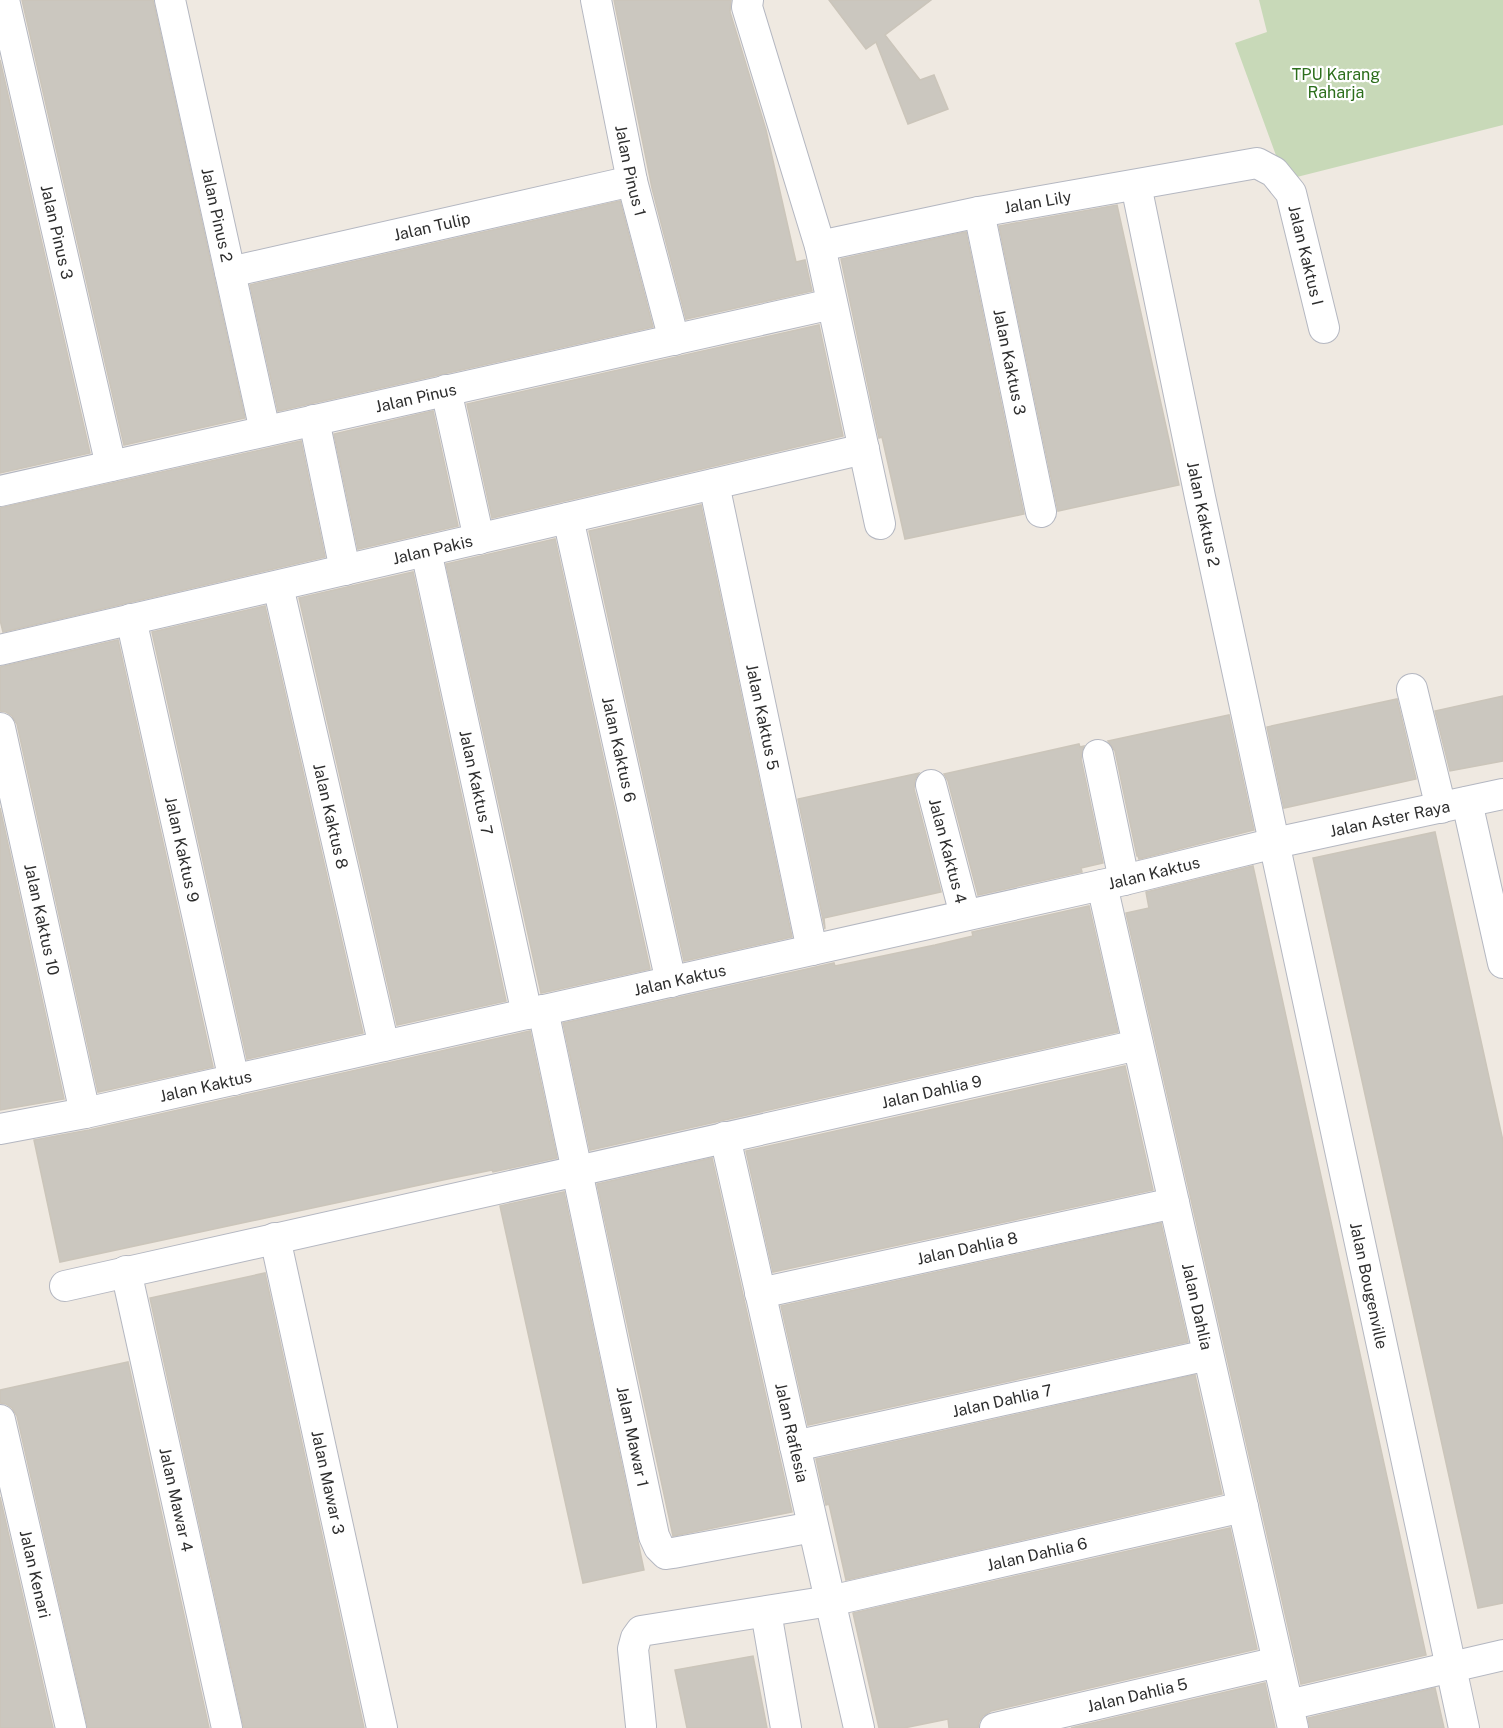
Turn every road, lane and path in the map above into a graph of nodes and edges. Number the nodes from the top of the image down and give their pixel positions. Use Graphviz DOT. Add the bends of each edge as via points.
graph roads {
  1 [pos="4,0"];
  2 [pos="170,0"];
  3 [pos="596,0"];
  4 [pos="748,0"];
  5 [pos="1257,163"];
  6 [pos="633,181"];
  7 [pos="1136,185"];
  8 [pos="979,212"];
  9 [pos="820,246"];
  10 [pos="230,272"];
  11 [pos="832,304"];
  12 [pos="1323,328"];
  13 [pos="674,340"];
  14 [pos="446,390"];
  15 [pos="314,420"];
  16 [pos="265,431"];
  17 [pos="864,449"];
  18 [pos="111,466"];
  19 [pos="714,484"];
  20 [pos="0,490"];
  21 [pos="1041,512"];
  22 [pos="568,518"];
  23 [pos="880,524"];
  24 [pos="479,539"];
  25 [pos="426,551"];
  26 [pos="345,570"];
  27 [pos="278,586"];
  28 [pos="131,619"];
  29 [pos="0,650"];
  30 [pos="1412,689"];
  31 [pos="0,728"];
  32 [pos="1098,755"];
  33 [pos="931,785"];
  34 [pos="1503,794"];
  35 [pos="1454,805"];
  36 [pos="1275,843"];
  37 [pos="1113,882"];
  38 [pos="964,915"];
  39 [pos="812,950"];
  40 [pos="1502,954"];
  41 [pos="671,981"];
  42 [pos="535,1012"];
  43 [pos="1138,1045"];
  44 [pos="384,1046"];
  45 [pos="234,1080"];
  46 [pos="85,1113"];
  47 [pos="0,1129"];
  48 [pos="724,1137"];
  49 [pos="576,1170"];
  50 [pos="1174,1203"];
  51 [pos="275,1238"];
  52 [pos="126,1271"];
  53 [pos="65,1286"];
  54 [pos="760,1293"];
  55 [pos="1208,1354"];
  56 [pos="0,1420"];
  57 [pos="795,1446"];
  58 [pos="1243,1507"];
  59 [pos="813,1527"];
  60 [pos="830,1601"];
  61 [pos="766,1612"];
  62 [pos="1503,1655"];
  63 [pos="1278,1662"];
  64 [pos="1450,1668"];
  65 [pos="1291,1717"];
  66 [pos="641,1726"];
  67 [pos="71,1728"];
  68 [pos="227,1728"];
  69 [pos="382,1728"];
  70 [pos="786,1728"];
  71 [pos="859,1728"];
  72 [pos="994,1728"];
  73 [pos="1464,1728"];
  1 -- 18 [label="street, Jalan Pinus 3"];
  2 -- 10 [label="street, Jalan Pinus 2"];
  3 -- 6 [label="street, Jalan Pinus 1"];
  4 -- 9 [label="street"];
  5 -- 7 [label="street, Jalan Lily"];
  5 -- 12 [label="street, Jalan Kaktus I" via="1274,172 1291,193"];
  6 -- 10 [label="street, Jalan Tulip"];
  6 -- 13 [label="street, Jalan Pinus 1"];
  7 -- 8 [label="street, Jalan Lily"];
  7 -- 36 [label="street, Jalan Kaktus 2"];
  8 -- 9 [label="street, Jalan Lily"];
  8 -- 21 [label="street, Jalan Kaktus 3"];
  9 -- 11 [label="street"];
  10 -- 16 [label="street, Jalan Pinus 2"];
  11 -- 13 [label="street, Jalan Pinus"];
  11 -- 17 [label="street"];
  13 -- 14 [label="street, Jalan Pinus"];
  14 -- 15 [label="street, Jalan Pinus"];
  14 -- 24 [label="street"];
  15 -- 16 [label="street, Jalan Pinus"];
  15 -- 26 [label="street"];
  16 -- 18 [label="street, Jalan Pinus"];
  17 -- 19 [label="street, Jalan Pakis"];
  17 -- 23 [label="street"];
  18 -- 20 [label="street, Jalan Pinus"];
  19 -- 22 [label="street, Jalan Pakis"];
  19 -- 39 [label="street, Jalan Kaktus 5"];
  22 -- 24 [label="street, Jalan Pakis"];
  22 -- 41 [label="street, Jalan Kaktus 6"];
  24 -- 25 [label="street, Jalan Pakis"];
  25 -- 26 [label="street, Jalan Pakis"];
  25 -- 42 [label="street, Jalan Kaktus 7"];
  26 -- 27 [label="street, Jalan Pakis"];
  27 -- 28 [label="street, Jalan Pakis"];
  27 -- 44 [label="street, Jalan Kaktus 8"];
  28 -- 29 [label="street, Jalan Pakis"];
  28 -- 45 [label="street, Jalan Kaktus 9"];
  30 -- 35 [label="street"];
  31 -- 46 [label="street, Jalan Kaktus 10"];
  32 -- 37 [label="street"];
  33 -- 38 [label="street, Jalan Kaktus 4"];
  34 -- 35 [label="street, Jalan Aster Raya"];
  35 -- 36 [label="street, Jalan Aster Raya"];
  35 -- 40 [label="street"];
  36 -- 37 [label="street, Jalan Kaktus"];
  36 -- 64 [label="street, Jalan Bougenville"];
  37 -- 38 [label="street, Jalan Kaktus"];
  37 -- 43 [label="street, Jalan Dahlia"];
  38 -- 39 [label="street, Jalan Kaktus"];
  39 -- 41 [label="street, Jalan Kaktus"];
  41 -- 42 [label="street, Jalan Kaktus"];
  42 -- 44 [label="street, Jalan Kaktus"];
  42 -- 49 [label="street, Jalan Kaktus 7"];
  43 -- 48 [label="street, Jalan Dahlia 9"];
  43 -- 50 [label="street, Jalan Dahlia"];
  44 -- 45 [label="street, Jalan Kaktus"];
  45 -- 46 [label="street, Jalan Kaktus"];
  46 -- 47 [label="street, Jalan Kaktus"];
  48 -- 49 [label="street, Jalan Dahlia 9"];
  48 -- 54 [label="street, Jalan Raflesia"];
  49 -- 51 [label="street, Jalan Dahlia 9"];
  49 -- 59 [label="street, Jalan Mawar 1" via="659,1547 666,1554"];
  50 -- 54 [label="street, Jalan Dahlia 8"];
  50 -- 55 [label="street, Jalan Dahlia"];
  51 -- 52 [label="street, Jalan Dahlia 9"];
  51 -- 69 [label="street, Jalan Mawar 3"];
  52 -- 53 [label="street, Jalan Dahlia 9"];
  52 -- 68 [label="street, Jalan Mawar 4"];
  54 -- 57 [label="street, Jalan Raflesia"];
  55 -- 57 [label="street, Jalan Dahlia 7"];
  55 -- 58 [label="street, Jalan Dahlia"];
  56 -- 67 [label="street, Jalan Kenari"];
  57 -- 59 [label="street, Jalan Raflesia"];
  58 -- 60 [label="street, Jalan Dahlia 6"];
  58 -- 63 [label="street, Jalan Dahlia"];
  59 -- 60 [label="street, Jalan Raflesia"];
  60 -- 61 [label="street, Jalan Dahlia 6"];
  60 -- 71 [label="street, Jalan Raflesia"];
  61 -- 66 [label="street, Jalan Dahlia 6" via="638,1633 633,1649"];
  61 -- 70 [label="street"];
  62 -- 64 [label="street"];
  63 -- 65 [label="street, Jalan Dahlia"];
  63 -- 72 [label="street, Jalan Dahlia 5"];
  64 -- 65 [label="street"];
  64 -- 73 [label="street, Jalan Bougenville"];
}
